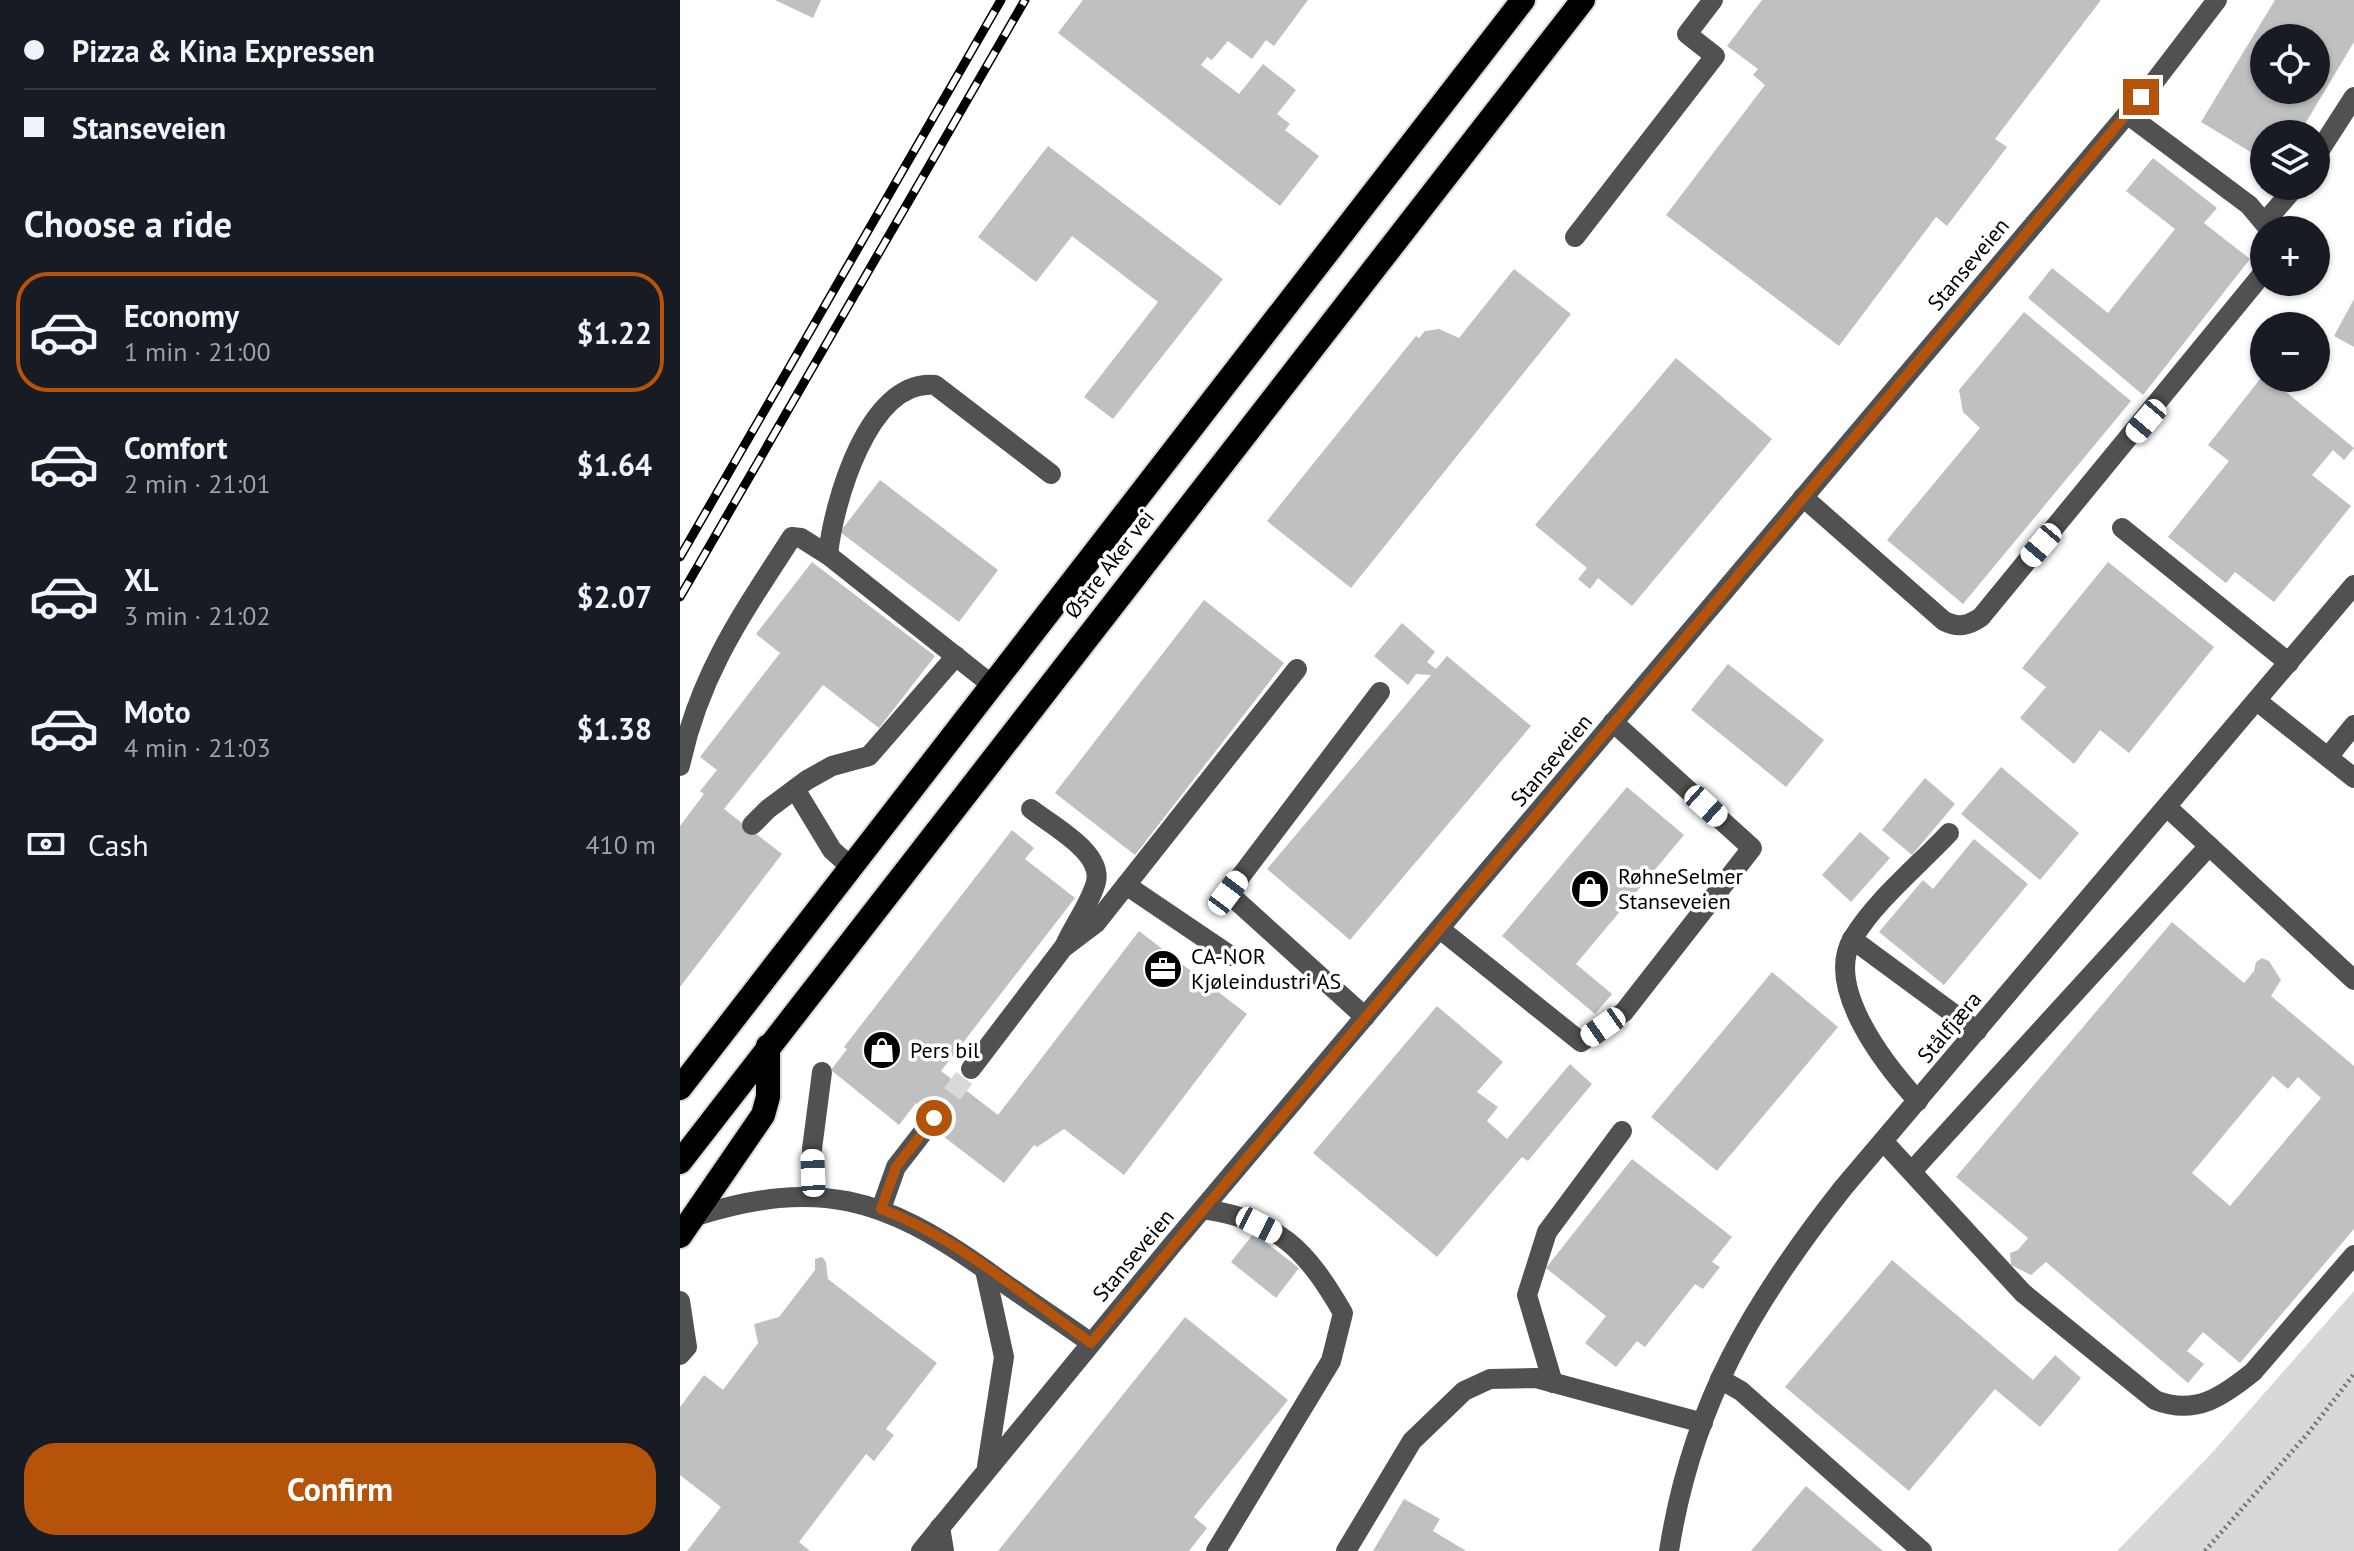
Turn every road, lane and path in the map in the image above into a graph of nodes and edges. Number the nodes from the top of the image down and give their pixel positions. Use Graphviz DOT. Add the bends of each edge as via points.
graph roads {
  1 [pos="1523,0"];
  2 [pos="1583,0"];
  3 [pos="1713,0"];
  4 [pos="2217,0"];
  5 [pos="2354,97"];
  6 [pos="2127,114"];
  7 [pos="2330,134"];
  8 [pos="2258,216"];
  9 [pos="1575,237"];
  10 [pos="2250,290"];
  11 [pos="1051,474"];
  12 [pos="1803,497"];
  13 [pos="2122,528"];
  14 [pos="828,555"];
  15 [pos="2354,585"];
  16 [pos="956,656"];
  17 [pos="2289,663"];
  18 [pos="1297,669"];
  19 [pos="992,685"];
  20 [pos="1380,692"];
  21 [pos="2257,701"];
  22 [pos="1613,722"];
  23 [pos="2354,725"];
  24 [pos="2328,757"];
  25 [pos="680,766"];
  26 [pos="2354,778"];
  27 [pos="795,789"];
  28 [pos="2167,807"];
  29 [pos="1031,809"];
  30 [pos="752,825"];
  31 [pos="1949,833"];
  32 [pos="2209,846"];
  33 [pos="851,867"];
  34 [pos="1126,885"];
  35 [pos="1440,929"];
  36 [pos="1852,939"];
  37 [pos="1063,948"];
  38 [pos="1231,956"];
  39 [pos="2354,980"];
  40 [pos="1365,1017"];
  41 [pos="1977,1031"];
  42 [pos="768,1046"];
  43 [pos="971,1069"];
  44 [pos="822,1072"];
  45 [pos="680,1088"];
  46 [pos="1918,1101"];
  47 [pos="934,1118"];
  48 [pos="1622,1131"];
  49 [pos="1883,1141"];
  50 [pos="680,1162"];
  51 [pos="1913,1170"];
  52 [pos="814,1197"];
  53 [pos="881,1209"];
  54 [pos="1203,1209"];
  55 [pos="696,1216"];
  56 [pos="680,1236"];
  57 [pos="2354,1255"];
  58 [pos="985,1270"];
  59 [pos="680,1301"];
  60 [pos="1091,1343"];
  61 [pos="680,1355"];
  62 [pos="2354,1374"];
  63 [pos="1720,1379"];
  64 [pos="1553,1383"];
  65 [pos="1703,1423"];
  66 [pos="986,1469"];
  67 [pos="940,1527"];
  68 [pos="921,1551"];
  69 [pos="944,1551"];
  70 [pos="1216,1551"];
  71 [pos="1346,1551"];
  72 [pos="1669,1551"];
  73 [pos="1922,1551"];
  74 [pos="2205,1551"];
  1 -- 19 [label="highway, Østre Aker vei"];
  2 -- 42 [label="highway, Østre Aker vei"];
  3 -- 9 [label="street" via="1687,34 1715,56"];
  4 -- 6 [label="street, Stanseveien"];
  5 -- 7 [label="street"];
  6 -- 8 [label="street"];
  6 -- 12 [label="street, Stanseveien"];
  10 -- 12 [label="street" via="2146,421 1971,624 1944,621"];
  11 -- 14 [label="street" via="935,385 923,384 899,395 874,421 849,469 832,519"];
  12 -- 22 [label="street, Stanseveien"];
  13 -- 17 [label="street"];
  14 -- 16 [label="street"];
  14 -- 25 [label="street" via="792,537 721,645 688,727"];
  15 -- 17 [label="street, Stålfjæra"];
  16 -- 19 [label="street"];
  16 -- 27 [label="street" via="869,756 832,766"];
  17 -- 21 [label="street, Stålfjæra"];
  18 -- 34 [label="street"];
  19 -- 33 [label="highway, Østre Aker vei"];
  20 -- 40 [label="street" via="1228,893"];
  21 -- 24 [label="street"];
  21 -- 28 [label="street, Stålfjæra"];
  22 -- 35 [label="street, Stanseveien"];
  22 -- 35 [label="street" via="1752,848 1624,1012 1581,1042"];
  23 -- 24 [label="street"];
  24 -- 26 [label="street"];
  27 -- 30 [label="street"];
  27 -- 33 [label="street" via="832,850"];
  28 -- 32 [label="street"];
  28 -- 41 [label="street, Stålfjæra"];
  29 -- 37 [label="street" via="1090,856 1096,868 1096,883"];
  31 -- 36 [label="street"];
  32 -- 39 [label="street"];
  32 -- 51 [label="street"];
  33 -- 45 [label="highway, Østre Aker vei"];
  34 -- 37 [label="street" via="1096,923"];
  34 -- 38 [label="street"];
  35 -- 40 [label="street, Stanseveien"];
  36 -- 41 [label="street"];
  36 -- 46 [label="street" via="1845,977 1852,1003 1895,1076"];
  37 -- 43 [label="street"];
  40 -- 54 [label="street, Stanseveien"];
  41 -- 46 [label="street, Stålfjæra"];
  42 -- 50 [label="highway, Østre Aker vei"];
  42 -- 55 [label="highway" via="763,1115"];
  44 -- 52 [label="street" via="812,1149"];
  46 -- 49 [label="street, Stålfjæra"];
  47 -- 53 [label="street" via="896,1167"];
  48 -- 64 [label="street" via="1547,1232 1527,1295"];
  49 -- 51 [label="street"];
  49 -- 63 [label="street, Stålfjæra" via="1783,1267"];
  51 -- 57 [label="street" via="2023,1293 2168,1405 2197,1406 2243,1381"];
  52 -- 53 [label="street"];
  52 -- 55 [label="street" via="751,1202"];
  53 -- 58 [label="street" via="929,1230"];
  54 -- 60 [label="street, Stanseveien"];
  54 -- 70 [label="street" via="1239,1214 1280,1236 1315,1265 1343,1313 1331,1361"];
  55 -- 56 [label="highway"];
  58 -- 60 [label="street"];
  58 -- 66 [label="street" via="1004,1357"];
  59 -- 61 [label="street" via="687,1347"];
  60 -- 66 [label="street, Stanseveien"];
  62 -- 74 [label="path"];
  63 -- 65 [label="street, Stålfjæra"];
  63 -- 73 [label="street" via="1741,1391"];
  64 -- 65 [label="street"];
  64 -- 71 [label="street" via="1490,1379 1464,1391 1412,1441"];
  65 -- 72 [label="street, Stålfjæra"];
  66 -- 67 [label="street, Stanseveien"];
  67 -- 68 [label="street, Stanseveien"];
  67 -- 69 [label="street"];
}
